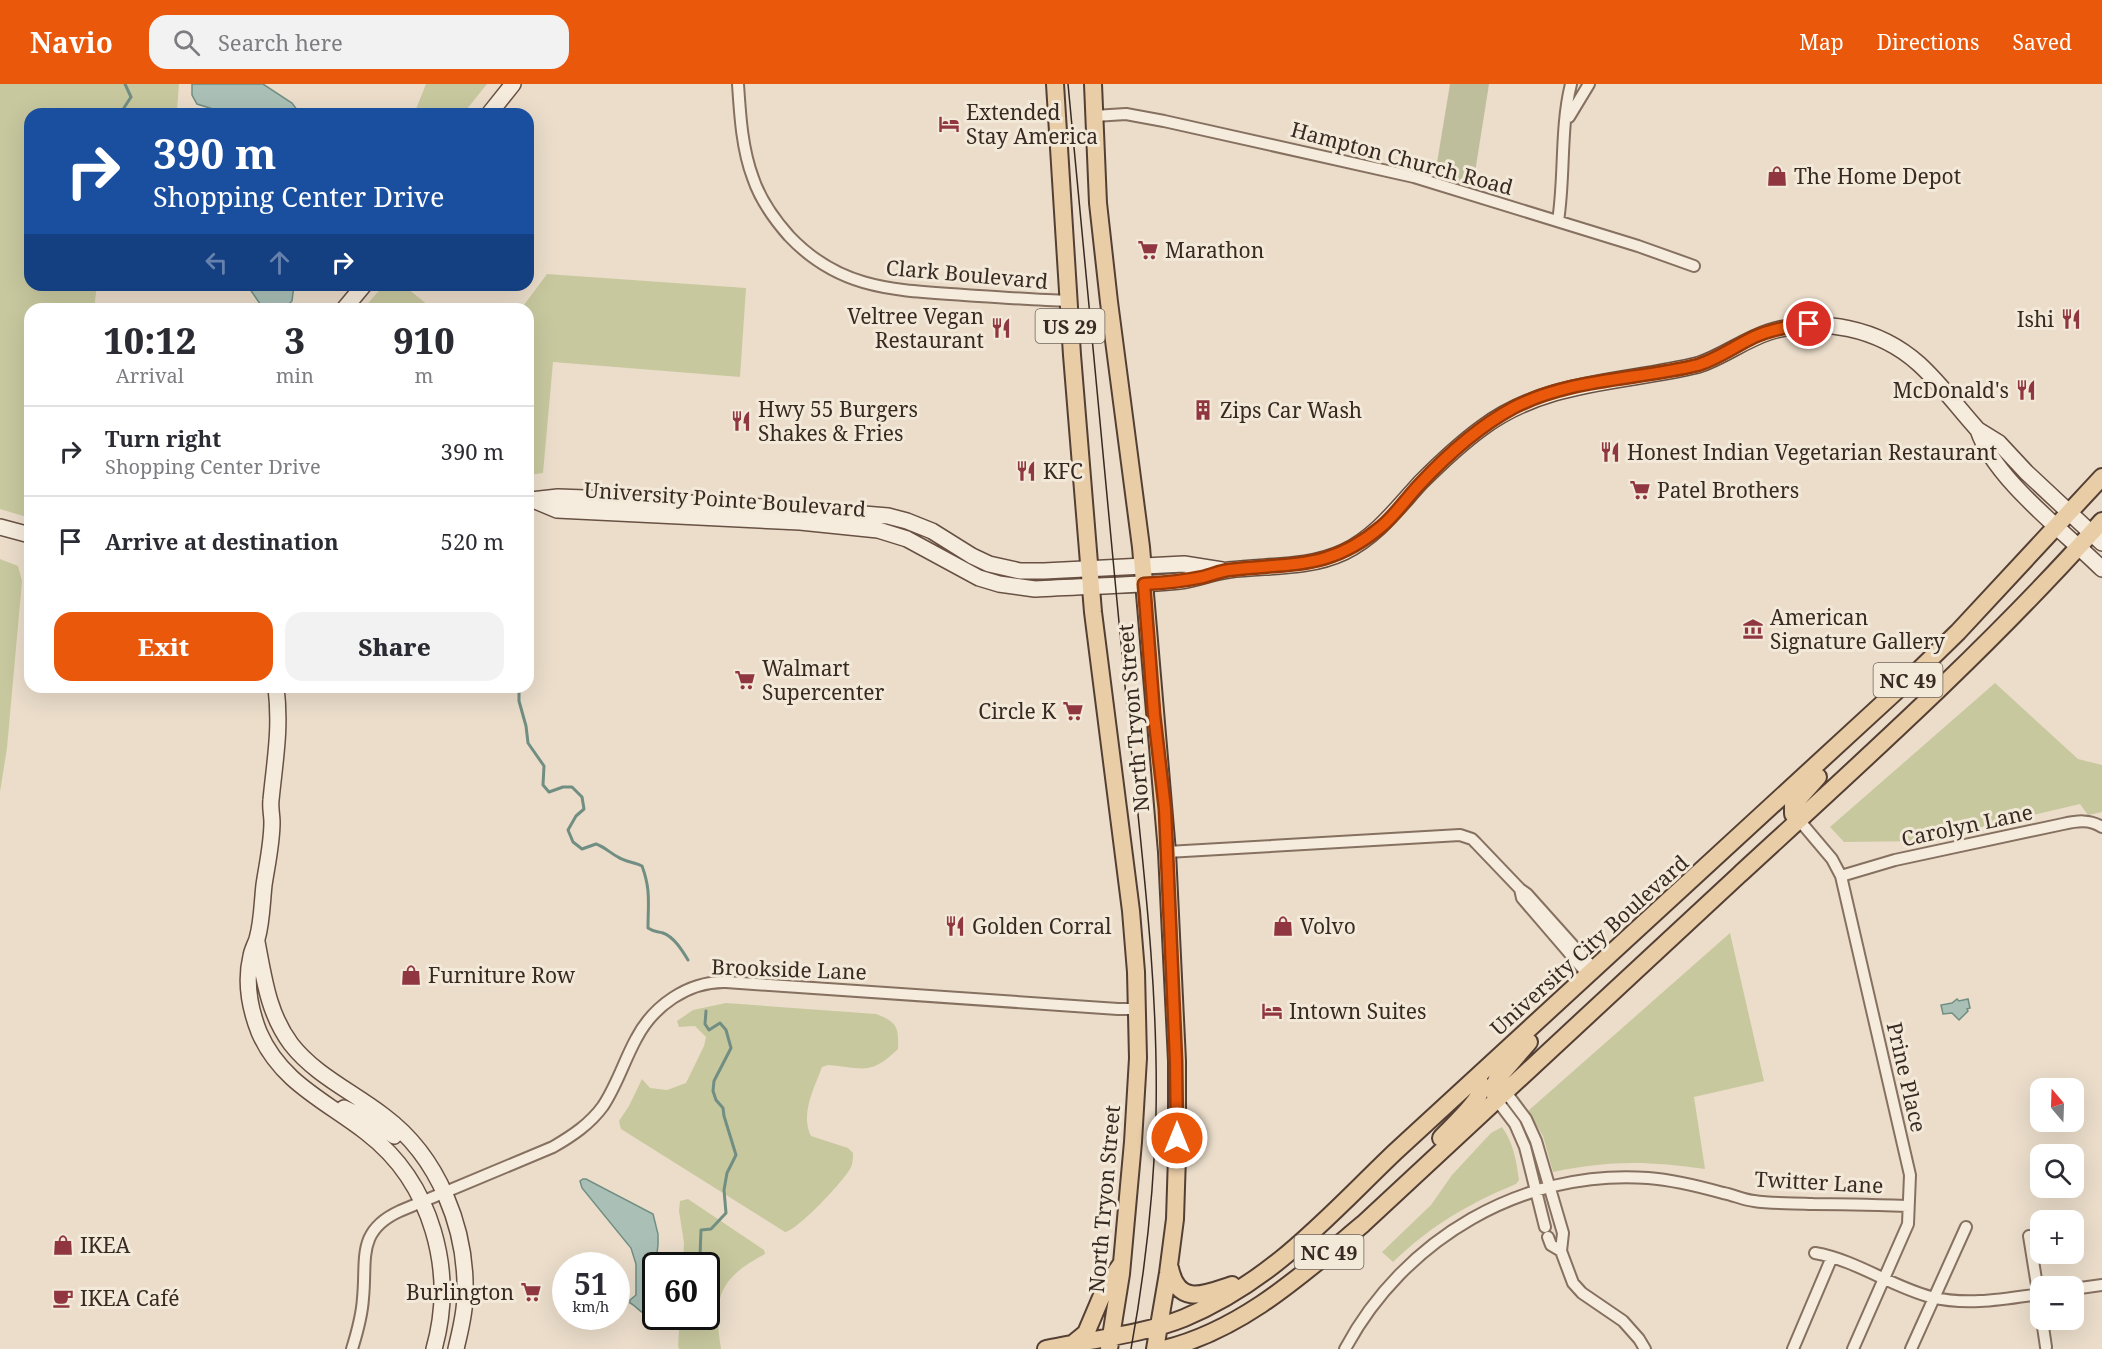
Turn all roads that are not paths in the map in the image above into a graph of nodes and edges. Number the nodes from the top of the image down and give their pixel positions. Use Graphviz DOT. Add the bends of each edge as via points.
graph roads {
  1 [pos="513,84"];
  2 [pos="525,84"];
  3 [pos="738,84"];
  4 [pos="1055,84"];
  5 [pos="1093,84"];
  6 [pos="1571,84"];
  7 [pos="1589,84"];
  8 [pos="494,108"];
  9 [pos="506,108"];
  10 [pos="1094,116"];
  11 [pos="1567,119"];
  12 [pos="1558,221"];
  13 [pos="1694,266"];
  14 [pos="346,291"];
  15 [pos="359,291"];
  16 [pos="1069,301"];
  17 [pos="337,303"];
  18 [pos="349,303"];
  19 [pos="1977,430"];
  20 [pos="2102,477"];
  21 [pos="534,500"];
  22 [pos="534,501"];
  23 [pos="2070,513"];
  24 [pos="2058,526"];
  25 [pos="0,527"];
  26 [pos="2098,532"];
  27 [pos="24,533"];
  28 [pos="2079,546"];
  29 [pos="1143,566"];
  30 [pos="1091,568"];
  31 [pos="2102,569"];
  32 [pos="1226,570"];
  33 [pos="1144,584"];
  34 [pos="1092,585"];
  35 [pos="276,693"];
  36 [pos="286,693"];
  37 [pos="1847,738"];
  38 [pos="1799,820"];
  39 [pos="272,821"];
  40 [pos="2102,827"];
  41 [pos="1167,852"];
  42 [pos="1840,876"];
  43 [pos="257,939"];
  44 [pos="1592,973"];
  45 [pos="1564,998"];
  46 [pos="1137,1009"];
  47 [pos="262,1038"];
  48 [pos="291,1043"];
  49 [pos="1477,1077"];
  50 [pos="1500,1095"];
  51 [pos="319,1099"];
  52 [pos="1413,1178"];
  53 [pos="1548,1187"];
  54 [pos="1536,1190"];
  55 [pos="444,1193"];
  56 [pos="421,1202"];
  57 [pos="1908,1206"];
  58 [pos="1965,1227"];
  59 [pos="2029,1236"];
  60 [pos="1561,1251"];
  61 [pos="1815,1253"];
  62 [pos="1123,1256"];
  63 [pos="1832,1257"];
  64 [pos="1170,1264"];
  65 [pos="1264,1273"];
  66 [pos="2036,1276"];
  67 [pos="1884,1278"];
  68 [pos="2102,1285"];
  69 [pos="2084,1287"];
  70 [pos="1934,1298"];
  71 [pos="2030,1298"];
  72 [pos="1159,1326"];
  73 [pos="2043,1330"];
  74 [pos="1111,1342"];
  75 [pos="1073,1343"];
  76 [pos="1185,1345"];
  77 [pos="2046,1347"];
  78 [pos="352,1349"];
  79 [pos="434,1349"];
  80 [pos="456,1349"];
  81 [pos="1046,1349"];
  82 [pos="1155,1349"];
  83 [pos="1164,1349"];
  84 [pos="1345,1349"];
  85 [pos="1645,1349"];
  86 [pos="1793,1349"];
  87 [pos="1853,1349"];
  88 [pos="1911,1349"];
  1 -- 8 [label="street"];
  2 -- 9 [label="street"];
  3 -- 16 [label="street, Clark Boulevard" via="745,146 757,189 787,234 827,267 854,280 890,289"];
  4 -- 16 [label="main road, North Tryon Street / US 29"];
  5 -- 10 [label="main road, North Tryon Street / US 29"];
  6 -- 11 [label="street"];
  7 -- 11 [label="street"];
  10 -- 12 [label="street, Hampton Church Road" via="1126,114 1150,118 1346,160"];
  10 -- 29 [label="main road, North Tryon Street / US 29" via="1098,202"];
  11 -- 12 [label="street"];
  12 -- 13 [label="street, Hampton Church Road"];
  14 -- 17 [label="street"];
  15 -- 18 [label="street"];
  16 -- 30 [label="main road, North Tryon Street / US 29"];
  19 -- 23 [label="street" via="1999,443"];
  19 -- 24 [label="street" via="1991,458"];
  19 -- 32 [label="street" via="1926,370 1896,348 1839,326 1780,328 1698,365 1569,388 1526,402 1476,432 1434,469 1391,517 1354,546 1314,562"];
  20 -- 23 [label="main road, University City Boulevard / NC 49"];
  21 -- 30 [label="street, University Pointe Boulevard" via="614,499 888,516 932,531 998,567 1034,572"];
  22 -- 34 [label="street, University Pointe Boulevard" via="557,510 800,522 878,530 898,535 999,584 1035,589"];
  23 -- 24 [label="main road, University City Boulevard / NC 49"];
  23 -- 26 [label="street"];
  24 -- 28 [label="street"];
  24 -- 37 [label="main road, University City Boulevard / NC 49" via="1958,632"];
  25 -- 27 [label="street"];
  26 -- 28 [label="main road, NC 49"];
  28 -- 31 [label="street"];
  28 -- 38 [label="main road, NC 49" via="1980,648"];
  29 -- 30 [label="street, University Pointe Boulevard"];
  29 -- 32 [label="street, University Pointe Boulevard" via="1197,565"];
  29 -- 33 [label="main road, North Tryon Street / US 29"];
  30 -- 34 [label="main road, North Tryon Street / US 29"];
  32 -- 33 [label="street, University Pointe Boulevard" via="1192,579"];
  33 -- 34 [label="street, University Pointe Boulevard"];
  33 -- 41 [label="main road, North Tryon Street / US 29"];
  34 -- 46 [label="main road, North Tryon Street / US 29" via="1131,911"];
  35 -- 39 [label="street" via="279,730"];
  36 -- 39 [label="street" via="288,739 280,801"];
  37 -- 38 [label="main road" via="1793,805"];
  37 -- 44 [label="main road, University City Boulevard / NC 49"];
  38 -- 42 [label="street, Prine Place" via="1832,859"];
  38 -- 50 [label="main road, NC 49"];
  39 -- 43 [label="street"];
  40 -- 42 [label="street, Carolyn Lane" via="2080,821 2063,824 1895,860"];
  41 -- 44 [label="street" via="1460,835 1472,839 1527,894"];
  41 -- 64 [label="main road, North Tryon Street / US 29" via="1177,1156"];
  42 -- 57 [label="street, Prine Place" via="1910,1175"];
  43 -- 47 [label="street" via="249,964 249,992"];
  43 -- 48 [label="street" via="267,995"];
  44 -- 45 [label="main road, University City Boulevard / NC 49"];
  45 -- 49 [label="main road, University City Boulevard / NC 49"];
  45 -- 50 [label="main road" via="1497,1079 1493,1088"];
  46 -- 55 [label="street, Brookside Lane" via="726,982 705,984 674,997 652,1016 636,1037 598,1113 575,1133 553,1147"];
  46 -- 62 [label="main road, North Tryon Street / US 29" via="1135,1115"];
  47 -- 48 [label="street" via="278,1036"];
  47 -- 51 [label="street" via="286,1074"];
  48 -- 55 [label="street" via="319,1071 396,1127 424,1157"];
  49 -- 52 [label="main road" via="1479,1094 1426,1153"];
  49 -- 65 [label="main road, University City Boulevard / NC 49" via="1315,1232"];
  50 -- 52 [label="main road, NC 49"];
  50 -- 53 [label="street" via="1530,1126"];
  50 -- 54 [label="street" via="1520,1133"];
  51 -- 55 [label="street" via="386,1130 406,1149 434,1189"];
  51 -- 56 [label="street" via="384,1148"];
  52 -- 76 [label="main road, NC 49" via="1294,1281 1243,1315"];
  53 -- 54 [label="street"];
  53 -- 57 [label="street, Twitter Lane" via="1626,1177 1674,1181 1770,1203"];
  53 -- 60 [label="street" via="1563,1233"];
  54 -- 60 [label="street" via="1551,1245"];
  54 -- 84 [label="street" via="1480,1213 1423,1252 1379,1297"];
  55 -- 56 [label="street, Brookside Lane"];
  55 -- 80 [label="street" via="457,1225 465,1274 464,1314"];
  56 -- 78 [label="street, Brookside Lane" via="384,1220 370,1236 364,1257 363,1301"];
  56 -- 79 [label="street" via="434,1232 442,1279 442,1307"];
  57 -- 67 [label="street, Prine Place" via="1908,1224"];
  58 -- 70 [label="street"];
  59 -- 66 [label="street"];
  60 -- 85 [label="street" via="1573,1283 1623,1321"];
  61 -- 63 [label="street"];
  62 -- 74 [label="main road, North Tryon Street"];
  62 -- 75 [label="main road" via="1086,1333"];
  63 -- 67 [label="street"];
  63 -- 86 [label="street"];
  64 -- 65 [label="main road" via="1176,1284 1191,1295"];
  64 -- 72 [label="main road, North Tryon Street / US 29"];
  65 -- 72 [label="main road, University City Boulevard / NC 49" via="1201,1310"];
  67 -- 70 [label="street"];
  67 -- 87 [label="street, Prine Place"];
  68 -- 69 [label="street"];
  70 -- 71 [label="street" via="1955,1302"];
  70 -- 88 [label="street"];
  72 -- 74 [label="main road, University City Boulevard / NC 49"];
  72 -- 82 [label="main road, North Tryon Street"];
  73 -- 77 [label="street"];
  74 -- 75 [label="main road, University City Boulevard"];
  75 -- 81 [label="main road, University City Boulevard"];
  76 -- 83 [label="main road, NC 49"];
}
